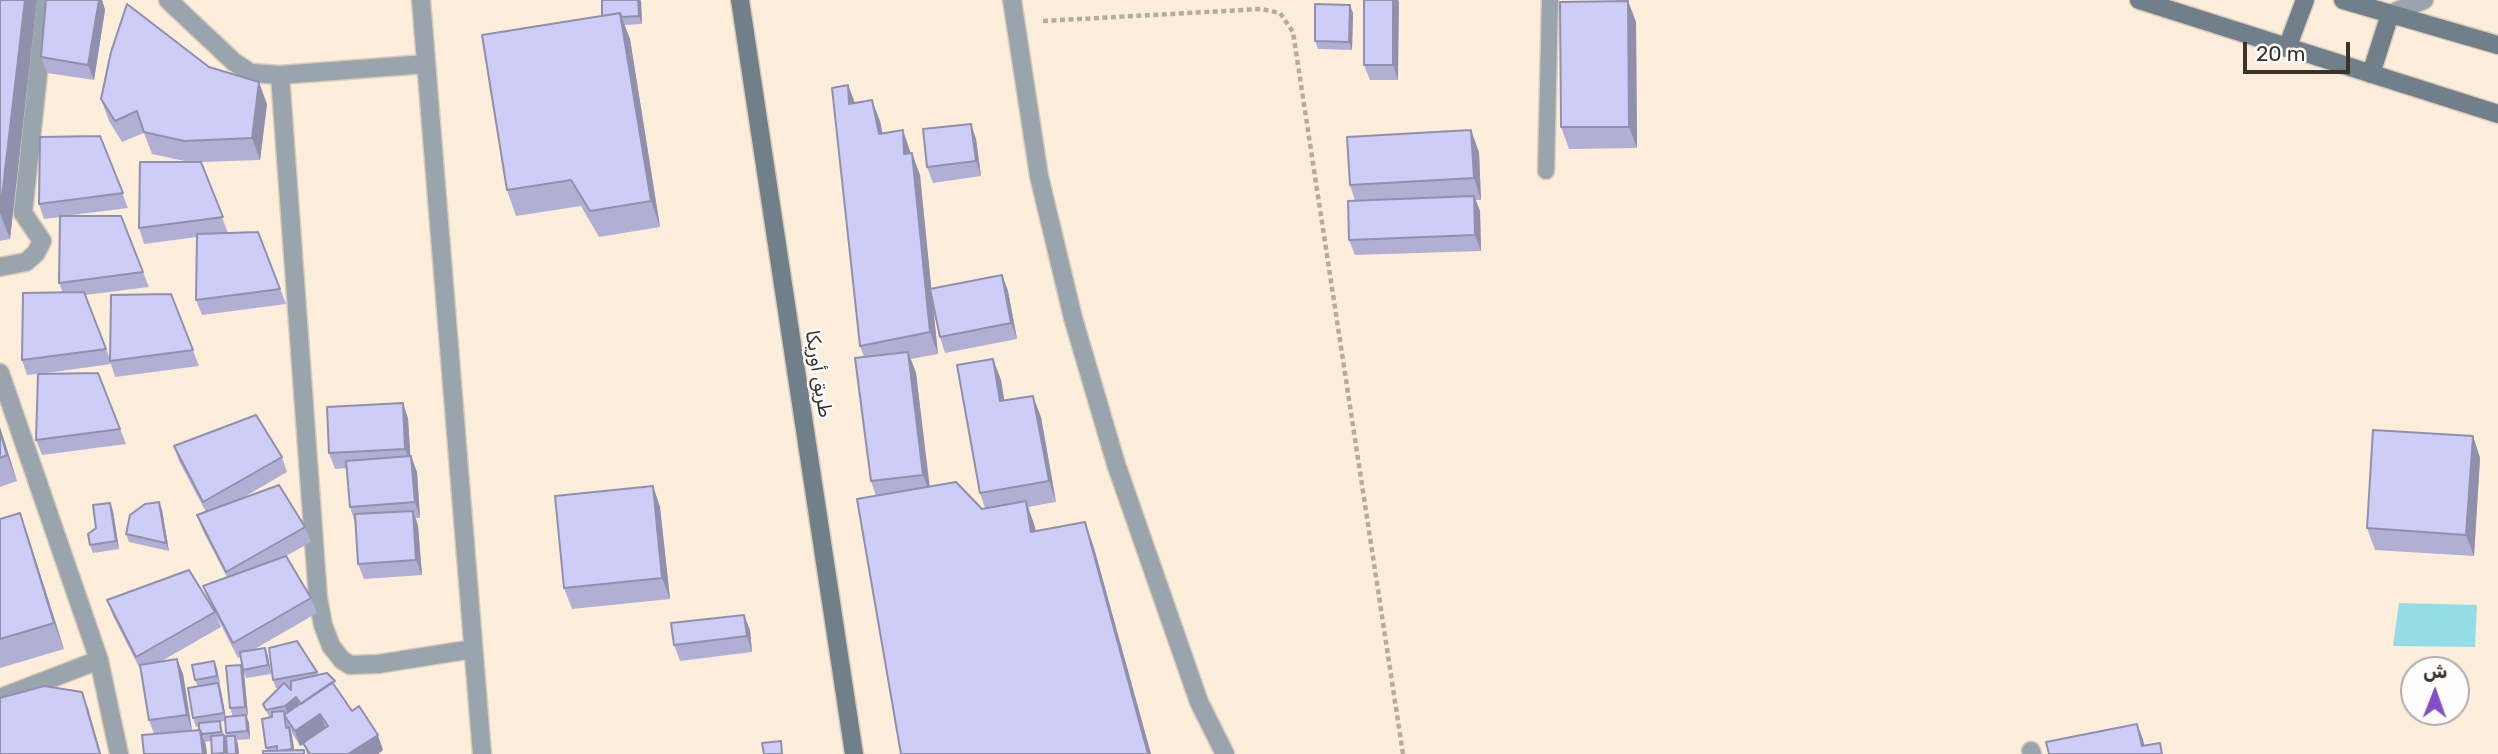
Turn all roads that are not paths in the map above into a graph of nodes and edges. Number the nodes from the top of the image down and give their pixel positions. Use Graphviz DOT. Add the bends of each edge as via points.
graph roads {
  1 [pos="46,0"];
  2 [pos="168,0"];
  3 [pos="421,0"];
  4 [pos="740,0"];
  5 [pos="1012,0"];
  6 [pos="1550,0"];
  7 [pos="2139,0"];
  8 [pos="2305,0"];
  9 [pos="2343,0"];
  10 [pos="2424,0"];
  11 [pos="2390,14"];
  12 [pos="2498,45"];
  13 [pos="2287,48"];
  14 [pos="425,64"];
  15 [pos="2371,74"];
  16 [pos="280,75"];
  17 [pos="2498,114"];
  18 [pos="1546,171"];
  19 [pos="0,267"];
  20 [pos="0,373"];
  21 [pos="473,649"];
  22 [pos="99,660"];
  23 [pos="0,698"];
  24 [pos="119,754"];
  25 [pos="482,754"];
  26 [pos="854,754"];
  27 [pos="1225,754"];
  1 -- 19 [label="street" via="23,213 42,241 26,262"];
  2 -- 16 [label="street" via="242,68"];
  3 -- 14 [label="street"];
  4 -- 26 [label="street, طريق أوريكا"];
  5 -- 27 [label="street" via="1039,176 1073,318 1116,464 1199,702"];
  6 -- 18 [label="lane"];
  7 -- 13 [label="street"];
  8 -- 13 [label="street"];
  9 -- 11 [label="street"];
  10 -- 11 [label="street"];
  11 -- 12 [label="street"];
  11 -- 15 [label="street"];
  13 -- 15 [label="street"];
  14 -- 16 [label="street"];
  14 -- 21 [label="street"];
  15 -- 17 [label="street"];
  16 -- 21 [label="street" via="323,625 331,646 350,665"];
  20 -- 22 [label="street"];
  21 -- 25 [label="street"];
  22 -- 23 [label="street"];
  22 -- 24 [label="street"];
}
